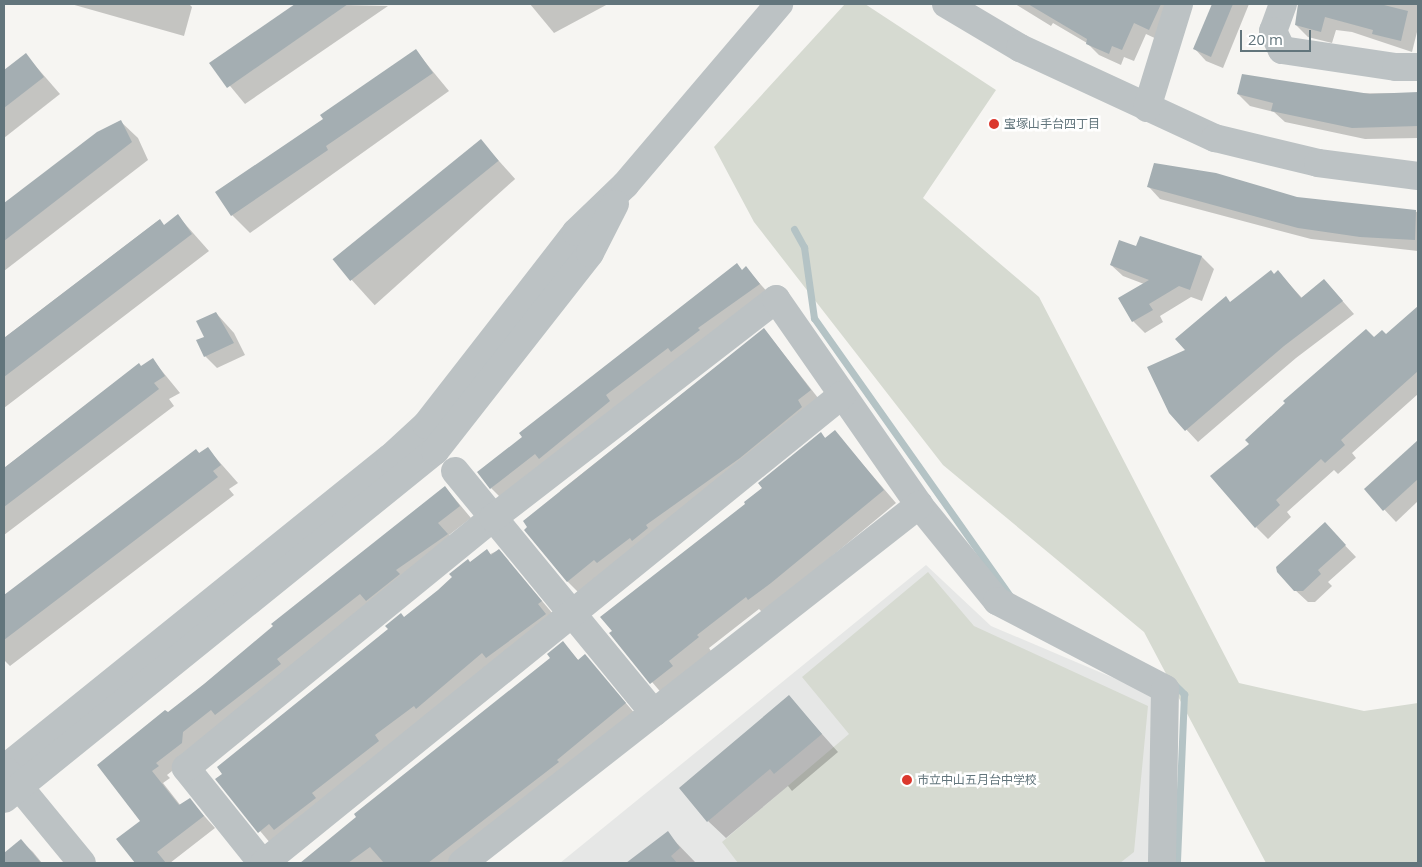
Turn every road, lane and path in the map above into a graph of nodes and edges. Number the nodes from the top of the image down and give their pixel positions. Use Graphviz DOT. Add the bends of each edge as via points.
graph roads {
  1 [pos="779,4"];
  2 [pos="946,4"];
  3 [pos="1179,4"];
  4 [pos="1283,4"];
  5 [pos="1418,67"];
  6 [pos="1147,108"];
  7 [pos="1418,176"];
  8 [pos="842,395"];
  9 [pos="455,471"];
  10 [pos="919,505"];
  11 [pos="493,518"];
  12 [pos="571,613"];
  13 [pos="654,713"];
  14 [pos="8,780"];
  15 [pos="82,863"];
  16 [pos="263,863"];
  17 [pos="462,863"];
  18 [pos="1162,863"];
  1 -- 14 [label="street" via="625,185 590,253 435,451"];
  2 -- 6 [label="street" via="1020,48"];
  3 -- 6 [label="street"];
  4 -- 5 [label="street" via="1273,31 1282,50 1396,67"];
  6 -- 7 [label="street" via="1214,138 1318,163"];
  8 -- 10 [label="street"];
  8 -- 11 [label="street" via="776,299"];
  8 -- 12 [label="street"];
  9 -- 11 [label="street"];
  10 -- 13 [label="street"];
  10 -- 18 [label="street" via="997,601 1165,689"];
  11 -- 12 [label="street"];
  11 -- 16 [label="street" via="186,768"];
  12 -- 13 [label="street"];
  12 -- 16 [label="street"];
  13 -- 17 [label="street"];
  14 -- 15 [label="street"];
}
